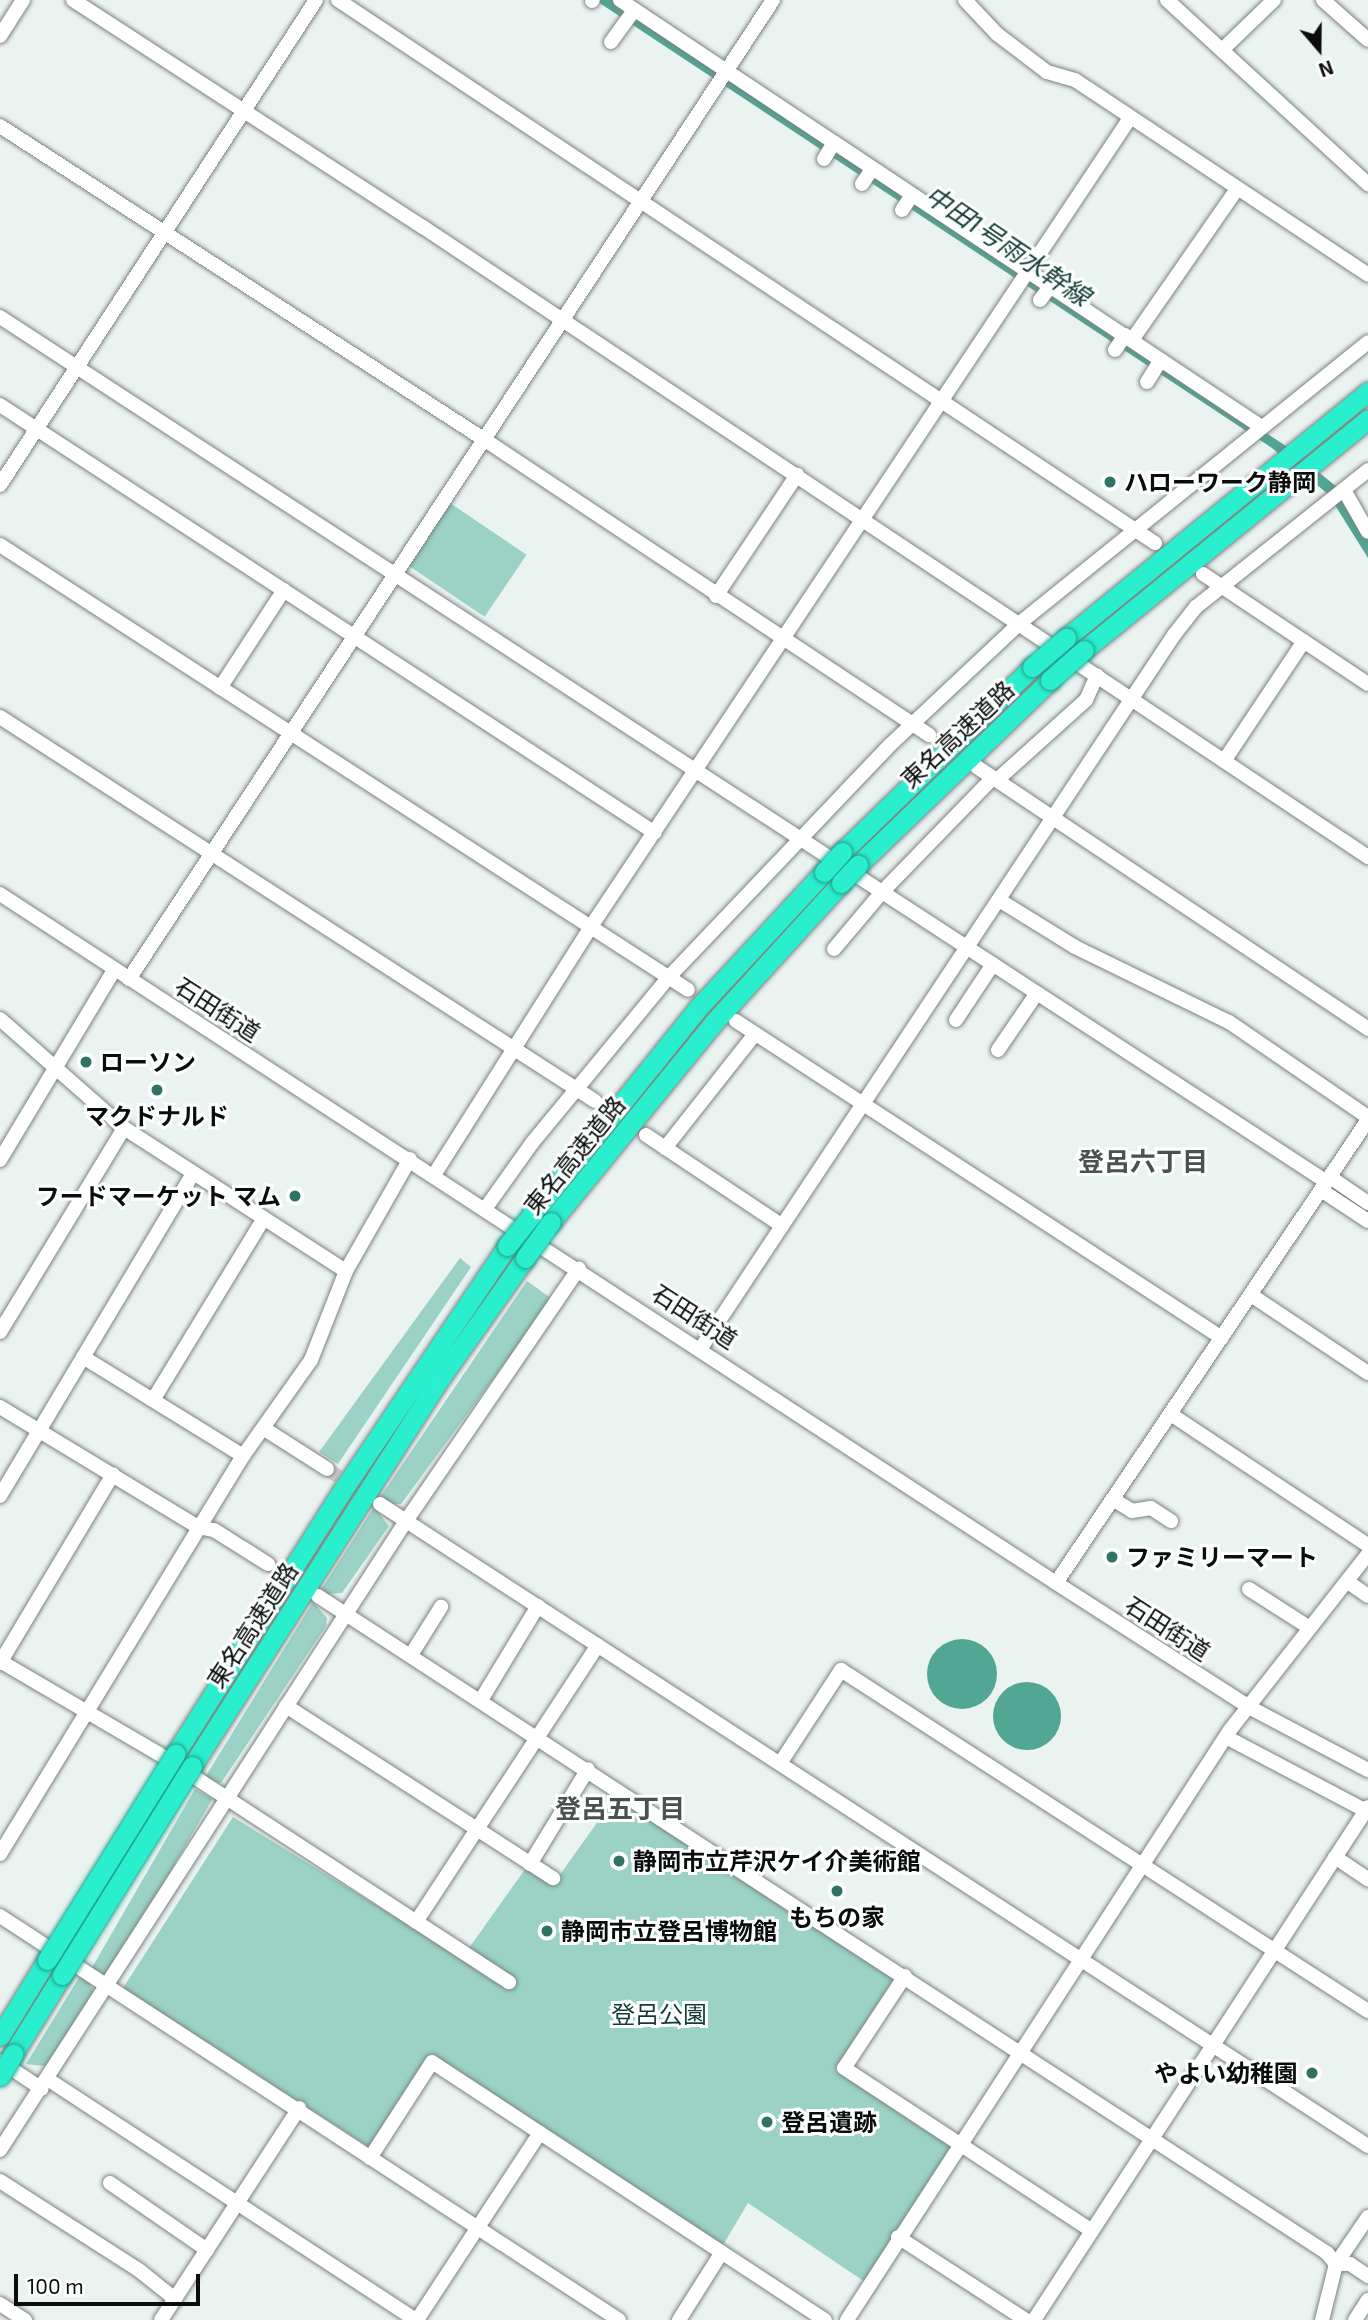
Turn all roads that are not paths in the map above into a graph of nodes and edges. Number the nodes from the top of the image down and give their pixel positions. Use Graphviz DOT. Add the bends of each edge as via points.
graph roads {
  1 [pos="23,0"];
  2 [pos="73,0"];
  3 [pos="316,0"];
  4 [pos="338,0"];
  5 [pos="621,0"];
  6 [pos="773,0"];
  7 [pos="965,0"];
  8 [pos="1167,0"];
  9 [pos="1274,0"];
  10 [pos="1324,0"];
  11 [pos="634,9"];
  12 [pos="0,36"];
  13 [pos="1368,40"];
  14 [pos="611,42"];
  15 [pos="1222,51"];
  16 [pos="727,70"];
  17 [pos="245,111"];
  18 [pos="1130,118"];
  19 [pos="0,126"];
  20 [pos="1368,184"];
  21 [pos="1237,189"];
  22 [pos="639,201"];
  23 [pos="165,233"];
  24 [pos="1368,275"];
  25 [pos="1025,277"];
  26 [pos="0,317"];
  27 [pos="561,318"];
  28 [pos="1123,342"];
  29 [pos="1368,342"];
  30 [pos="78,367"];
  31 [pos="1368,392"];
  32 [pos="943,400"];
  33 [pos="0,405"];
  34 [pos="1368,419"];
  35 [pos="37,429"];
  36 [pos="1256,429"];
  37 [pos="482,438"];
  38 [pos="1368,470"];
  39 [pos="797,475"];
  40 [pos="0,485"];
  41 [pos="1339,494"];
  42 [pos="863,519"];
  43 [pos="1135,530"];
  44 [pos="1368,532"];
  45 [pos="1155,543"];
  46 [pos="0,545"];
  47 [pos="393,573"];
  48 [pos="1203,575"];
  49 [pos="1222,588"];
  50 [pos="284,590"];
  51 [pos="716,596"];
  52 [pos="1020,623"];
  53 [pos="352,635"];
  54 [pos="785,641"];
  55 [pos="1304,641"];
  56 [pos="1097,674"];
  57 [pos="1368,684"];
  58 [pos="220,688"];
  59 [pos="1131,697"];
  60 [pos="0,717"];
  61 [pos="912,724"];
  62 [pos="290,734"];
  63 [pos="929,735"];
  64 [pos="1224,761"];
  65 [pos="977,767"];
  66 [pos="698,770"];
  67 [pos="995,779"];
  68 [pos="1054,818"];
  69 [pos="654,833"];
  70 [pos="799,838"];
  71 [pos="211,853"];
  72 [pos="1368,857"];
  73 [pos="882,892"];
  74 [pos="0,894"];
  75 [pos="999,900"];
  76 [pos="590,928"];
  77 [pos="967,947"];
  78 [pos="834,949"];
  79 [pos="993,964"];
  80 [pos="114,970"];
  81 [pos="668,978"];
  82 [pos="129,979"];
  83 [pos="688,990"];
  84 [pos="1037,993"];
  85 [pos="0,1019"];
  86 [pos="956,1020"];
  87 [pos="736,1021"];
  88 [pos="1368,1029"];
  89 [pos="755,1034"];
  90 [pos="512,1050"];
  91 [pos="998,1050"];
  92 [pos="56,1065"];
  93 [pos="578,1090"];
  94 [pos="595,1101"];
  95 [pos="859,1104"];
  96 [pos="1368,1119"];
  97 [pos="124,1128"];
  98 [pos="646,1135"];
  99 [pos="665,1148"];
  100 [pos="0,1160"];
  101 [pos="410,1160"];
  102 [pos="193,1173"];
  103 [pos="435,1175"];
  104 [pos="1326,1183"];
  105 [pos="1368,1203"];
  106 [pos="485,1209"];
  107 [pos="542,1217"];
  108 [pos="264,1218"];
  109 [pos="1368,1221"];
  110 [pos="781,1225"];
  111 [pos="579,1268"];
  112 [pos="346,1270"];
  113 [pos="1251,1295"];
  114 [pos="0,1332"];
  115 [pos="1222,1338"];
  116 [pos="701,1348"];
  117 [pos="83,1357"];
  118 [pos="1368,1373"];
  119 [pos="153,1400"];
  120 [pos="0,1407"];
  121 [pos="1172,1415"];
  122 [pos="263,1428"];
  123 [pos="40,1430"];
  124 [pos="243,1455"];
  125 [pos="327,1469"];
  126 [pos="113,1474"];
  127 [pos="0,1496"];
  128 [pos="1114,1500"];
  129 [pos="380,1504"];
  130 [pos="406,1521"];
  131 [pos="1171,1521"];
  132 [pos="198,1527"];
  133 [pos="1368,1545"];
  134 [pos="1368,1555"];
  135 [pos="268,1564"];
  136 [pos="1348,1582"];
  137 [pos="1056,1583"];
  138 [pos="1249,1589"];
  139 [pos="318,1596"];
  140 [pos="1368,1596"];
  141 [pos="538,1606"];
  142 [pos="441,1607"];
  143 [pos="346,1614"];
  144 [pos="1310,1628"];
  145 [pos="598,1645"];
  146 [pos="411,1655"];
  147 [pos="0,1662"];
  148 [pos="481,1700"];
  149 [pos="286,1706"];
  150 [pos="1249,1706"];
  151 [pos="84,1711"];
  152 [pos="1226,1737"];
  153 [pos="540,1738"];
  154 [pos="780,1762"];
  155 [pos="588,1769"];
  156 [pos="1368,1770"];
  157 [pos="224,1801"];
  158 [pos="1367,1810"];
  159 [pos="479,1831"];
  160 [pos="0,1854"];
  161 [pos="1335,1857"];
  162 [pos="1141,1863"];
  163 [pos="530,1864"];
  164 [pos="553,1878"];
  165 [pos="1368,1879"];
  166 [pos="0,1916"];
  167 [pos="416,1922"];
  168 [pos="1275,1951"];
  169 [pos="1082,1958"];
  170 [pos="905,1976"];
  171 [pos="509,1982"];
  172 [pos="106,1984"];
  173 [pos="1368,2011"];
  174 [pos="0,2036"];
  175 [pos="1214,2045"];
  176 [pos="1022,2052"];
  177 [pos="7,2058"];
  178 [pos="0,2076"];
  179 [pos="45,2085"];
  180 [pos="299,2108"];
  181 [pos="540,2133"];
  182 [pos="1152,2138"];
  183 [pos="960,2143"];
  184 [pos="1368,2147"];
  185 [pos="0,2150"];
  186 [pos="370,2158"];
  187 [pos="0,2181"];
  188 [pos="110,2183"];
  189 [pos="236,2204"];
  190 [pos="1368,2217"];
  191 [pos="477,2229"];
  192 [pos="1091,2230"];
  193 [pos="898,2237"];
  194 [pos="207,2250"];
  195 [pos="722,2252"];
  196 [pos="1336,2264"];
  197 [pos="1368,2276"];
  198 [pos="175,2299"];
  199 [pos="1368,2300"];
  200 [pos="0,2304"];
  201 [pos="25,2320"];
  202 [pos="161,2320"];
  203 [pos="417,2320"];
  204 [pos="619,2320"];
  205 [pos="679,2320"];
  206 [pos="825,2320"];
  207 [pos="847,2320"];
  208 [pos="1026,2320"];
  209 [pos="1034,2320"];
  210 [pos="1322,2320"];
  211 [pos="1355,2320"];
  1 -- 12 [label="street"];
  2 -- 17 [label="street"];
  3 -- 17 [label="street"];
  4 -- 22 [label="street"];
  5 -- 11 [label="street"];
  6 -- 16 [label="street"];
  7 -- 18 [label="street" via="1047,72 1075,80"];
  8 -- 15 [label="street"];
  9 -- 15 [label="street"];
  10 -- 13 [label="street"];
  11 -- 14 [label="street"];
  11 -- 16 [label="street"];
  15 -- 20 [label="street"];
  16 -- 22 [label="street"];
  16 -- 25 [label="street" via="782,118"];
  17 -- 23 [label="street"];
  17 -- 27 [label="street"];
  18 -- 21 [label="street"];
  18 -- 25 [label="street"];
  19 -- 23 [label="street"];
  21 -- 24 [label="street"];
  21 -- 28 [label="street"];
  22 -- 27 [label="street"];
  22 -- 32 [label="street"];
  23 -- 30 [label="street"];
  23 -- 37 [label="street"];
  25 -- 28 [label="street"];
  25 -- 32 [label="street"];
  26 -- 30 [label="street"];
  27 -- 37 [label="street"];
  27 -- 39 [label="street"];
  28 -- 36 [label="street" via="1154,370"];
  29 -- 36 [label="street"];
  30 -- 35 [label="street"];
  30 -- 47 [label="street"];
  31 -- 107 [label="highway, 東名高速道路, bridge" via="1032,667 842,852 697,1009"];
  32 -- 42 [label="street"];
  32 -- 43 [label="street"];
  33 -- 35 [label="street"];
  34 -- 107 [label="highway, 東名高速道路, bridge" via="1084,650 858,865"];
  35 -- 40 [label="street"];
  35 -- 50 [label="street"];
  36 -- 43 [label="street"];
  37 -- 47 [label="street"];
  37 -- 51 [label="street"];
  38 -- 41 [label="street"];
  39 -- 42 [label="street"];
  39 -- 51 [label="street"];
  41 -- 44 [label="street"];
  41 -- 49 [label="street"];
  42 -- 52 [label="street"];
  42 -- 54 [label="street"];
  43 -- 45 [label="street"];
  43 -- 52 [label="street"];
  46 -- 58 [label="street"];
  47 -- 53 [label="street"];
  47 -- 66 [label="street"];
  48 -- 49 [label="street"];
  49 -- 55 [label="street"];
  49 -- 59 [label="street" via="1196,607"];
  50 -- 53 [label="street"];
  50 -- 58 [label="street"];
  51 -- 54 [label="street"];
  52 -- 56 [label="street"];
  52 -- 61 [label="street"];
  53 -- 62 [label="street"];
  53 -- 69 [label="street"];
  54 -- 61 [label="street"];
  54 -- 66 [label="street"];
  55 -- 57 [label="street"];
  55 -- 64 [label="street"];
  56 -- 59 [label="street"];
  56 -- 67 [label="street" via="1086,700"];
  58 -- 62 [label="street"];
  59 -- 64 [label="street"];
  59 -- 68 [label="street"];
  60 -- 71 [label="street"];
  61 -- 63 [label="street"];
  61 -- 70 [label="street"];
  62 -- 71 [label="street"];
  62 -- 76 [label="street"];
  64 -- 72 [label="street"];
  65 -- 67 [label="street"];
  66 -- 69 [label="street"];
  66 -- 70 [label="street"];
  67 -- 68 [label="street"];
  67 -- 73 [label="street"];
  68 -- 75 [label="street"];
  68 -- 88 [label="street"];
  69 -- 76 [label="street"];
  70 -- 73 [label="street"];
  70 -- 81 [label="street"];
  71 -- 82 [label="street"];
  71 -- 90 [label="street"];
  73 -- 77 [label="street"];
  73 -- 78 [label="street"];
  74 -- 80 [label="street, 石田街道"];
  75 -- 77 [label="street"];
  75 -- 96 [label="street" via="1075,947 1228,1022"];
  76 -- 81 [label="street"];
  76 -- 90 [label="street"];
  77 -- 79 [label="street"];
  77 -- 95 [label="street"];
  79 -- 84 [label="street"];
  79 -- 86 [label="street"];
  80 -- 82 [label="street, 石田街道"];
  80 -- 92 [label="street"];
  81 -- 83 [label="street"];
  81 -- 93 [label="street"];
  82 -- 101 [label="street, 石田街道"];
  84 -- 91 [label="street"];
  84 -- 104 [label="street"];
  85 -- 92 [label="street"];
  87 -- 89 [label="street"];
  89 -- 95 [label="street"];
  89 -- 99 [label="street"];
  90 -- 93 [label="street"];
  90 -- 103 [label="street"];
  92 -- 97 [label="street"];
  92 -- 100 [label="street"];
  93 -- 94 [label="street"];
  93 -- 106 [label="street"];
  95 -- 110 [label="street"];
  95 -- 115 [label="street"];
  96 -- 104 [label="street"];
  97 -- 102 [label="street"];
  97 -- 114 [label="street"];
  98 -- 99 [label="street"];
  99 -- 110 [label="street"];
  101 -- 103 [label="street, 石田街道"];
  101 -- 112 [label="street"];
  102 -- 108 [label="street"];
  102 -- 117 [label="street"];
  103 -- 106 [label="street, 石田街道"];
  104 -- 105 [label="street"];
  104 -- 109 [label="street"];
  104 -- 113 [label="street"];
  106 -- 111 [label="street, 石田街道"];
  107 -- 174 [label="highway, 東名高速道路, bridge" via="507,1246 356,1468"];
  107 -- 177 [label="highway, 東名高速道路, bridge" via="525,1258 441,1377"];
  108 -- 112 [label="street"];
  108 -- 119 [label="street"];
  110 -- 116 [label="street"];
  111 -- 116 [label="street, 石田街道"];
  111 -- 130 [label="street"];
  112 -- 122 [label="street" via="311,1360"];
  113 -- 115 [label="street"];
  113 -- 118 [label="street"];
  115 -- 121 [label="street"];
  116 -- 137 [label="street, 石田街道"];
  117 -- 119 [label="street"];
  117 -- 123 [label="street"];
  119 -- 124 [label="street"];
  120 -- 123 [label="street"];
  121 -- 128 [label="street"];
  121 -- 133 [label="street"];
  122 -- 124 [label="street"];
  122 -- 125 [label="street"];
  123 -- 126 [label="street"];
  123 -- 127 [label="street"];
  124 -- 132 [label="street"];
  126 -- 132 [label="street"];
  126 -- 147 [label="street"];
  128 -- 131 [label="street" via="1132,1511 1152,1508"];
  128 -- 137 [label="street"];
  129 -- 130 [label="street"];
  130 -- 141 [label="street"];
  130 -- 143 [label="street"];
  132 -- 135 [label="street" via="214,1530"];
  132 -- 151 [label="street"];
  134 -- 136 [label="street"];
  136 -- 140 [label="street"];
  136 -- 144 [label="street"];
  137 -- 150 [label="street, 石田街道"];
  138 -- 144 [label="street"];
  139 -- 143 [label="street"];
  141 -- 145 [label="street"];
  141 -- 148 [label="street"];
  142 -- 146 [label="street"];
  143 -- 146 [label="street"];
  143 -- 149 [label="street"];
  144 -- 150 [label="street"];
  145 -- 153 [label="street"];
  145 -- 154 [label="street"];
  146 -- 148 [label="street"];
  147 -- 151 [label="street"];
  148 -- 153 [label="street"];
  149 -- 157 [label="street"];
  149 -- 159 [label="street"];
  150 -- 152 [label="street"];
  150 -- 156 [label="street, 石田街道"];
  151 -- 157 [label="street" via="159,1754"];
  151 -- 160 [label="street"];
  152 -- 158 [label="street"];
  152 -- 162 [label="street"];
  153 -- 155 [label="street"];
  153 -- 159 [label="street"];
  154 -- 162 [label="street" via="841,1670"];
  154 -- 169 [label="street"];
  155 -- 163 [label="street"];
  155 -- 170 [label="street"];
  157 -- 167 [label="street"];
  157 -- 172 [label="street"];
  158 -- 161 [label="street"];
  159 -- 163 [label="street"];
  159 -- 167 [label="street"];
  161 -- 165 [label="street"];
  161 -- 168 [label="street"];
  162 -- 168 [label="street"];
  162 -- 169 [label="street"];
  163 -- 164 [label="street"];
  166 -- 172 [label="street"];
  167 -- 171 [label="street"];
  168 -- 173 [label="street"];
  168 -- 175 [label="street"];
  169 -- 175 [label="street"];
  169 -- 176 [label="street"];
  170 -- 176 [label="street"];
  170 -- 183 [label="street" via="844,2068"];
  172 -- 179 [label="street"];
  172 -- 180 [label="street"];
  175 -- 182 [label="street"];
  175 -- 184 [label="street"];
  176 -- 182 [label="street"];
  176 -- 183 [label="street"];
  177 -- 178 [label="highway, 東名高速道路, bridge"];
  177 -- 179 [label="street"];
  179 -- 185 [label="street"];
  179 -- 189 [label="street"];
  180 -- 186 [label="street"];
  180 -- 189 [label="street"];
  181 -- 186 [label="street" via="432,2062"];
  181 -- 191 [label="street"];
  181 -- 195 [label="street"];
  182 -- 192 [label="street"];
  182 -- 196 [label="street"];
  183 -- 192 [label="street"];
  183 -- 193 [label="street"];
  186 -- 191 [label="street"];
  187 -- 198 [label="street" via="140,2271"];
  188 -- 194 [label="street"];
  189 -- 194 [label="street"];
  189 -- 203 [label="street"];
  190 -- 196 [label="street"];
  191 -- 203 [label="street"];
  191 -- 204 [label="street"];
  192 -- 209 [label="street"];
  193 -- 207 [label="street"];
  193 -- 208 [label="street"];
  194 -- 198 [label="street"];
  195 -- 205 [label="street"];
  195 -- 206 [label="street"];
  196 -- 197 [label="street" via="1350,2264"];
  196 -- 210 [label="street"];
  198 -- 202 [label="street"];
  199 -- 211 [label="street"];
  200 -- 201 [label="street"];
}
